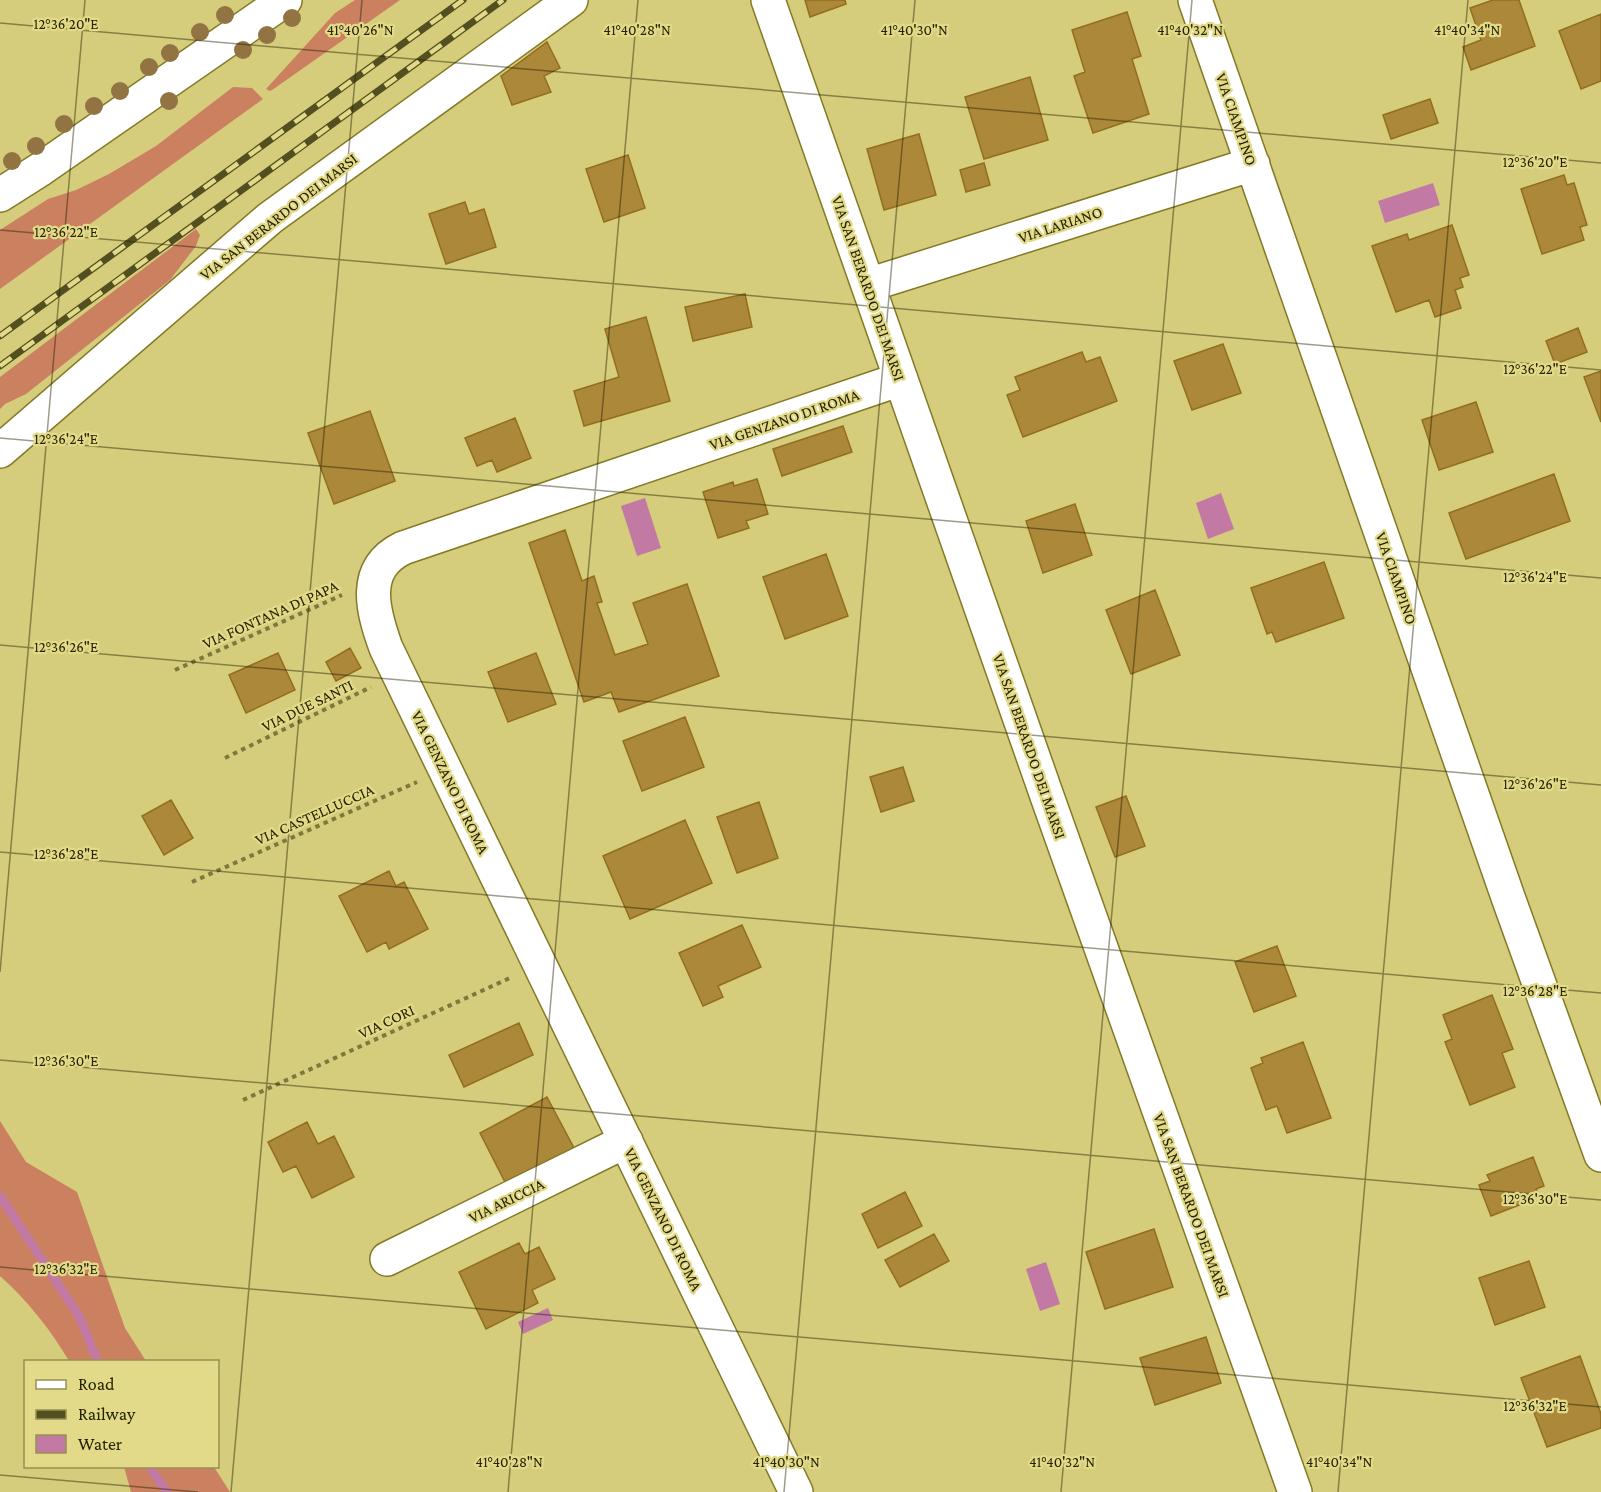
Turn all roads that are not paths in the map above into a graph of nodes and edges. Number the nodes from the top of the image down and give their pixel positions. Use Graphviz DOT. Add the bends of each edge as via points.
graph roads {
  1 [pos="285,0"];
  2 [pos="571,0"];
  3 [pos="768,0"];
  4 [pos="1195,0"];
  5 [pos="1253,164"];
  6 [pos="0,195"];
  7 [pos="868,285"];
  8 [pos="901,379"];
  9 [pos="0,451"];
  10 [pos="626,1141"];
  11 [pos="1601,1155"];
  12 [pos="387,1259"];
  13 [pos="796,1492"];
  14 [pos="1295,1492"];
  1 -- 6 [label="street"];
  2 -- 9 [label="street, VIA SAN BERARDO DEI MARSI" via="270,218"];
  3 -- 7 [label="street, VIA SAN BERARDO DEI MARSI"];
  4 -- 5 [label="street, VIA CIAMPINO"];
  5 -- 7 [label="street, VIA LARIANO"];
  5 -- 11 [label="street, VIA CIAMPINO"];
  7 -- 8 [label="street, VIA SAN BERARDO DEI MARSI"];
  8 -- 10 [label="street, VIA GENZANO DI ROMA" via="403,548 383,562 375,580 376,616 386,648"];
  8 -- 14 [label="street, VIA SAN BERARDO DEI MARSI"];
  10 -- 12 [label="street, VIA ARICCIA"];
  10 -- 13 [label="street, VIA GENZANO DI ROMA"];
}
